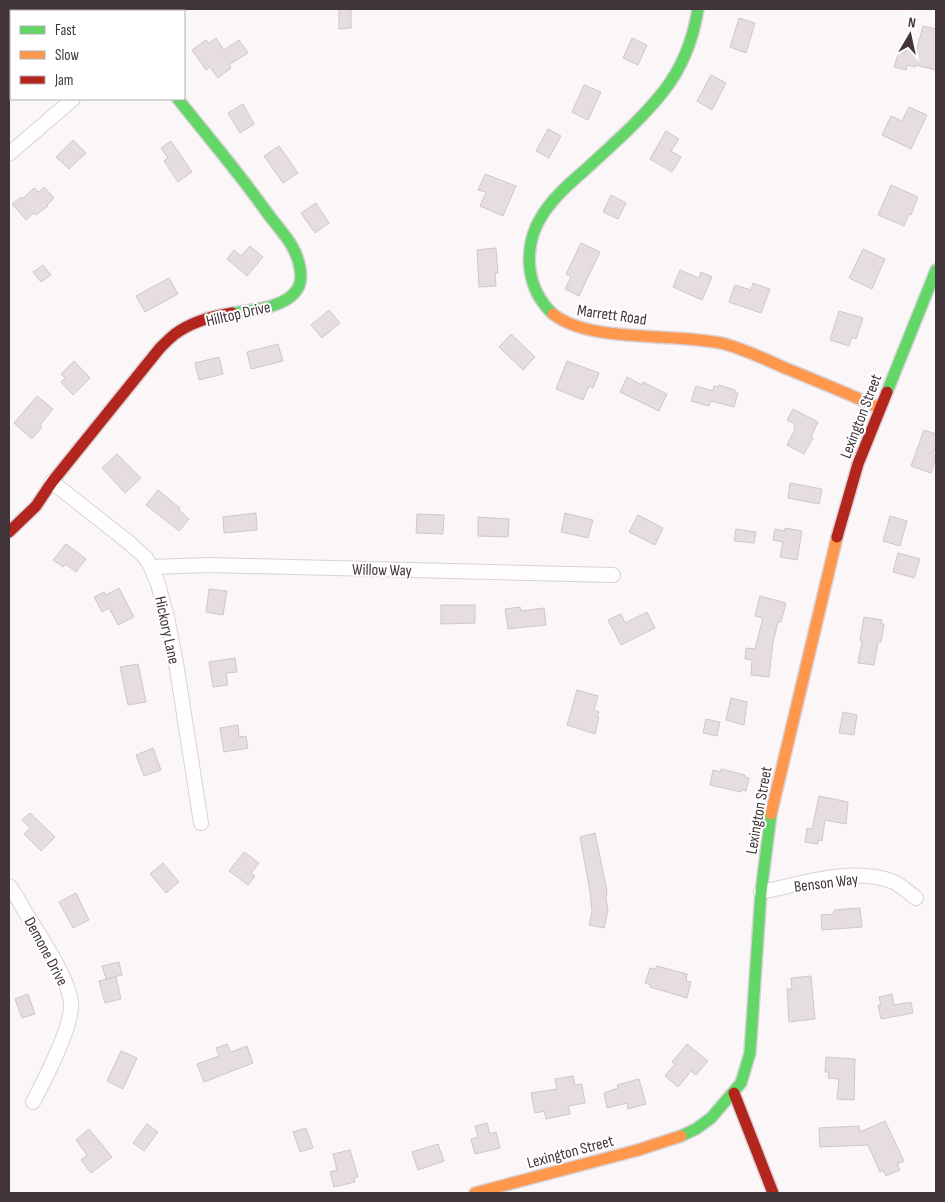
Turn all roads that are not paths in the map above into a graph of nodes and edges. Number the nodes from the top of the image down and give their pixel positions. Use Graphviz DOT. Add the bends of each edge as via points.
graph roads {
  1 [pos="698,9"];
  2 [pos="72,100"];
  3 [pos="179,100"];
  4 [pos="9,154"];
  5 [pos="936,270"];
  6 [pos="880,408"];
  7 [pos="52,482"];
  8 [pos="9,532"];
  9 [pos="151,567"];
  10 [pos="613,575"];
  11 [pos="201,823"];
  12 [pos="9,886"];
  13 [pos="762,892"];
  14 [pos="916,898"];
  15 [pos="734,1093"];
  16 [pos="33,1102"];
  17 [pos="475,1193"];
  18 [pos="773,1193"];
  1 -- 6 [label="street, Marrett Road" via="690,48 674,78 654,104 559,195 540,218 531,238 529,261 538,297 550,312 567,323 613,333 716,343 763,358"];
  2 -- 4 [label="street"];
  3 -- 7 [label="street, Hilltop Drive" via="255,195 292,248 300,273 299,286 286,300 265,308 220,315 175,334 160,348"];
  5 -- 6 [label="street, Lexington Street"];
  6 -- 13 [label="street, Lexington Street" via="858,464 830,562 771,816"];
  7 -- 8 [label="street, Hilltop Drive" via="36,506"];
  7 -- 9 [label="street, Hickory Lane" via="127,541"];
  9 -- 10 [label="street, Willow Way"];
  9 -- 11 [label="street, Hickory Lane" via="174,655"];
  12 -- 16 [label="street, Demone Drive" via="46,946 72,1004 64,1036"];
  13 -- 14 [label="street, Benson Way" via="836,877 868,877 896,883"];
  13 -- 15 [label="street, Lexington Street" via="750,1053 741,1083"];
  15 -- 17 [label="street, Lexington Street" via="711,1118 685,1135"];
  15 -- 18 [label="street"];
}
